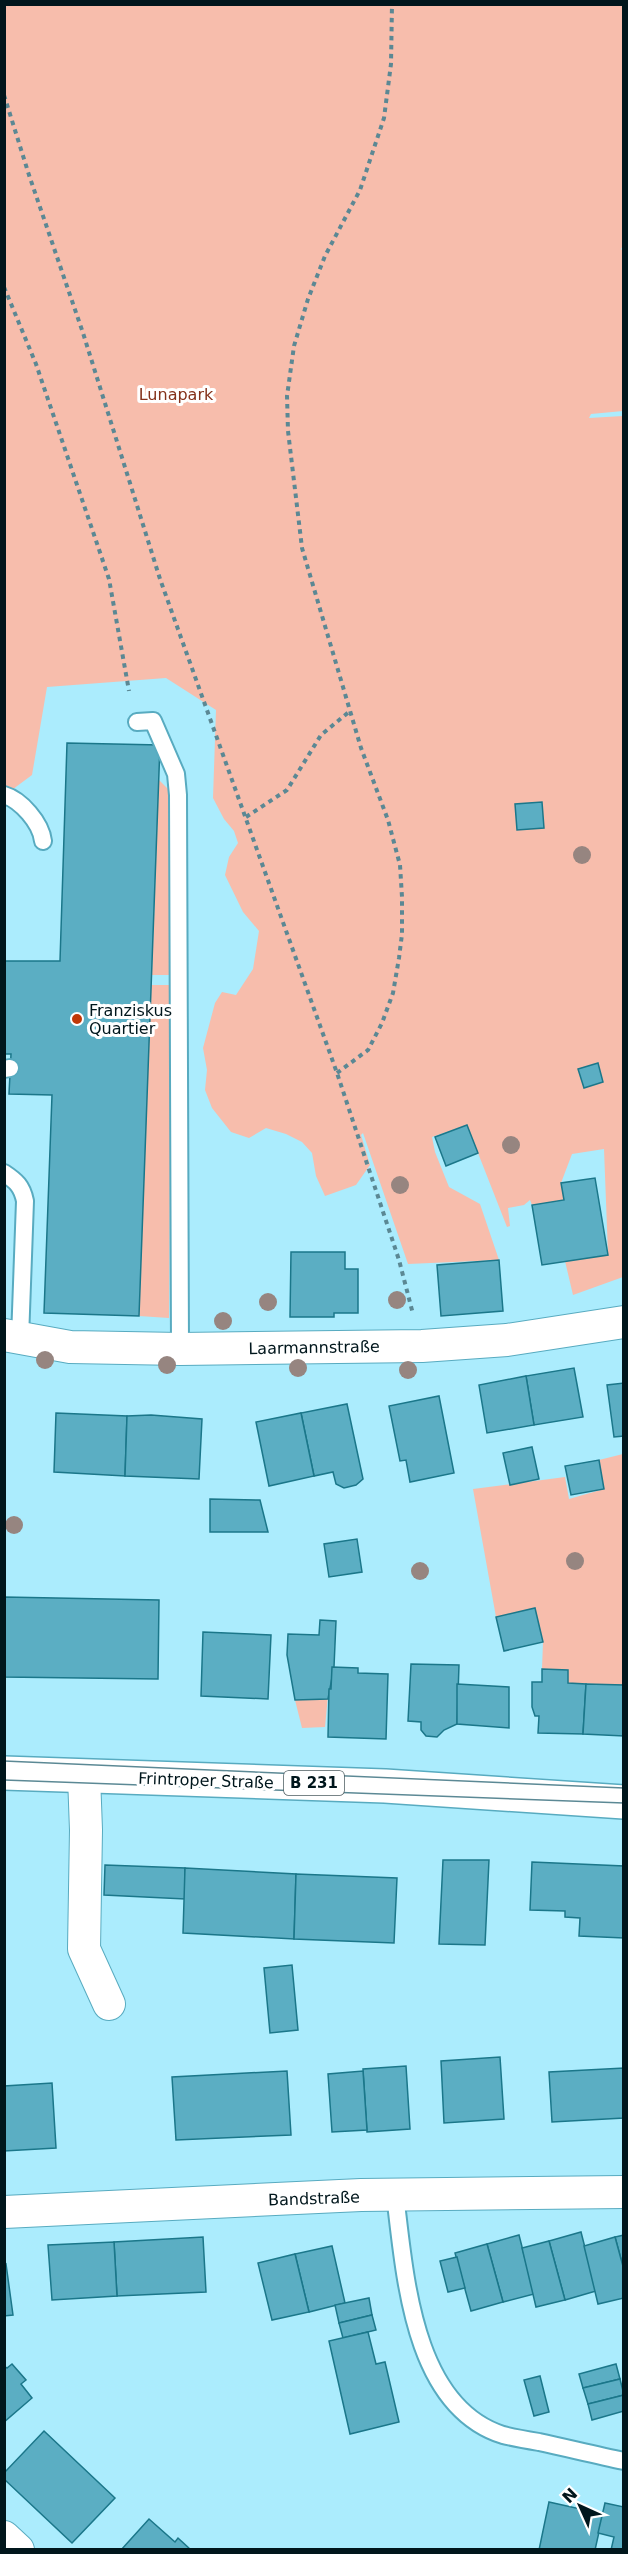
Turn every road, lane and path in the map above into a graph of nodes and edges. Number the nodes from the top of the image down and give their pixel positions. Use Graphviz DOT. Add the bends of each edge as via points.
graph roads {
  1 [pos="392,4"];
  2 [pos="4,94"];
  3 [pos="4,287"];
  4 [pos="129,692"];
  5 [pos="350,711"];
  6 [pos="137,722"];
  7 [pos="4,795"];
  8 [pos="246,817"];
  9 [pos="43,841"];
  10 [pos="337,1073"];
  11 [pos="4,1173"];
  12 [pos="624,1322"];
  13 [pos="12,1337"];
  14 [pos="422,1346"];
  15 [pos="180,1349"];
  16 [pos="4,1773"];
  17 [pos="84,1776"];
  18 [pos="624,1802"];
  19 [pos="109,2004"];
  20 [pos="624,2192"];
  21 [pos="395,2195"];
  22 [pos="4,2212"];
  23 [pos="624,2461"];
  24 [pos="4,2537"];
  25 [pos="18,2550"];
  1 -- 5 [label="path" via="391,64 384,118 360,190 325,256 308,299 294,346 287,396 302,548"];
  2 -- 8 [label="path" via="160,579"];
  3 -- 4 [label="path" via="36,364 109,579"];
  5 -- 8 [label="path" via="321,735 287,790"];
  5 -- 10 [label="path" via="388,820 399,865 402,934 393,993 382,1023 368,1050"];
  6 -- 15 [label="lane" via="153,721 176,774 178,795"];
  7 -- 9 [label="lane" via="21,804"];
  8 -- 10 [label="path"];
  10 -- 14 [label="path" via="399,1260"];
  11 -- 13 [label="lane" via="17,1182 25,1201"];
  12 -- 14 [label="street, Laarmannstraße" via="507,1340"];
  13 -- 15 [label="street, Laarmannstraße" via="70,1347"];
  14 -- 15 [label="street, Laarmannstraße"];
  16 -- 17 [label="main road, Frintroper Straße / B 231"];
  17 -- 18 [label="main road, Frintroper Straße / B 231" via="385,1786"];
  17 -- 19 [label="street" via="84,1949"];
  20 -- 21 [label="street, Bandstraße"];
  21 -- 22 [label="street, Bandstraße"];
  21 -- 23 [label="lane" via="404,2272 415,2321 434,2376 464,2413 502,2434"];
  24 -- 25 [label="street"];
}
